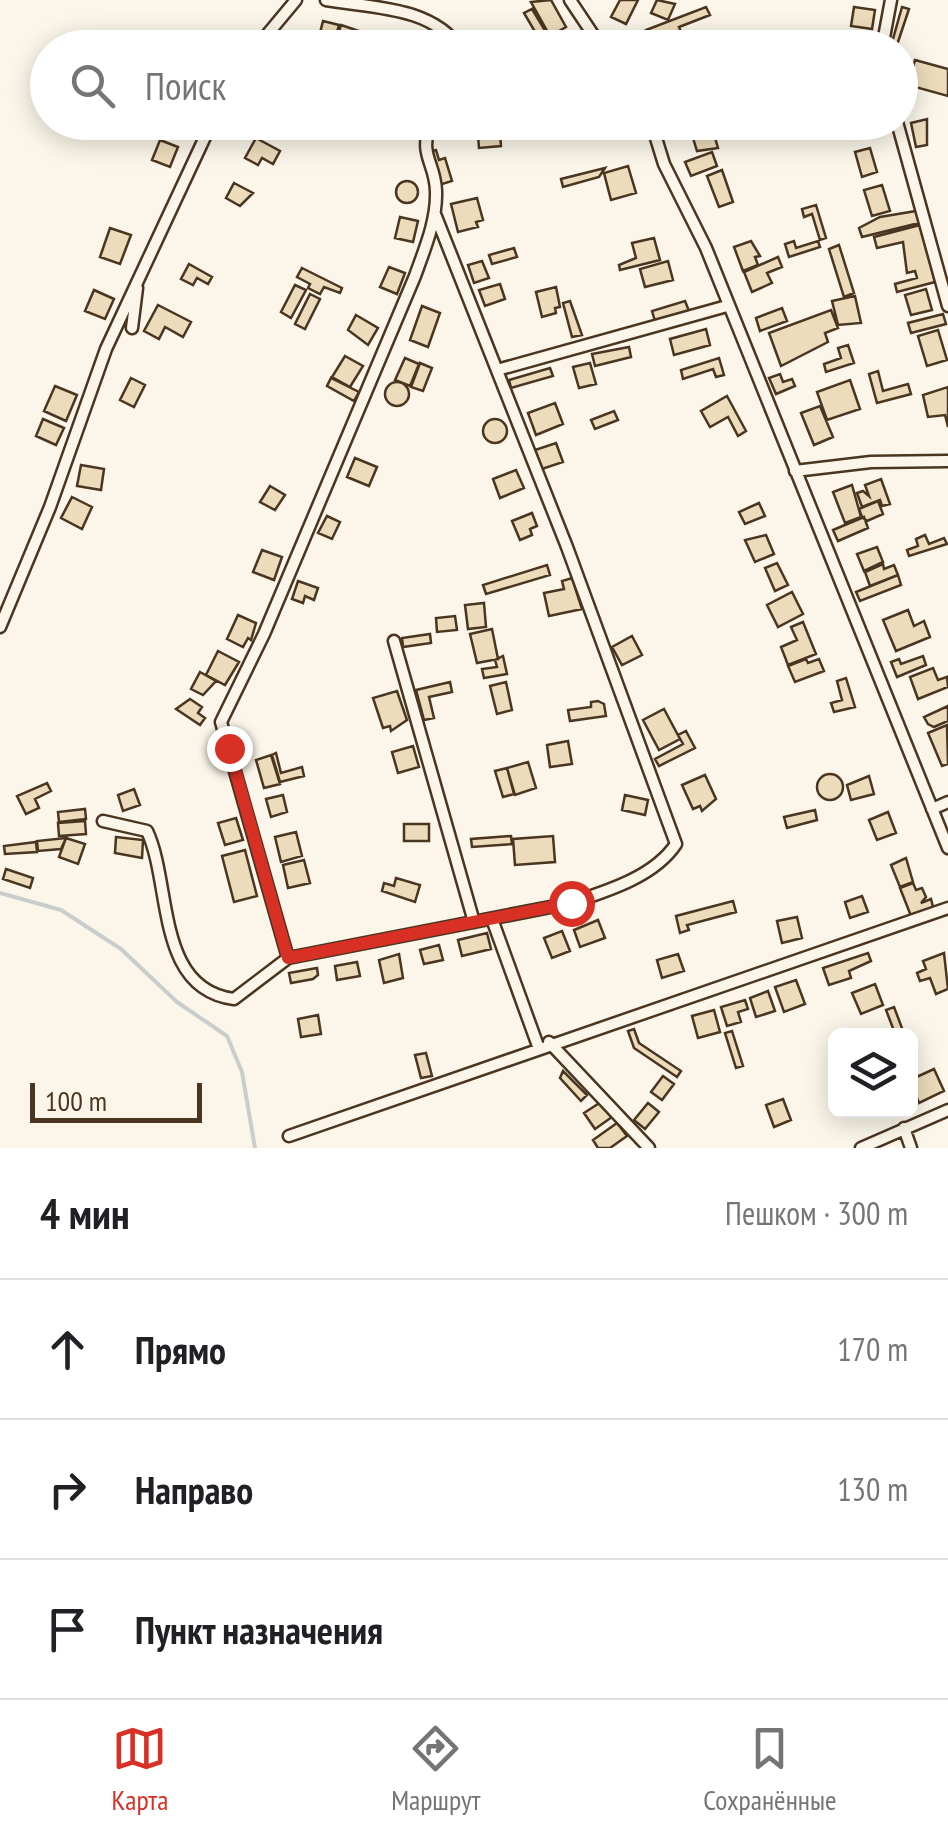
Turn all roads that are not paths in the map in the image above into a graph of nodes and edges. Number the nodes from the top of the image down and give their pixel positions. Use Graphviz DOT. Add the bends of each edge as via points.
graph roads {
  1 [pos="296,0"];
  2 [pos="326,0"];
  3 [pos="570,0"];
  4 [pos="892,0"];
  5 [pos="271,30"];
  6 [pos="446,30"];
  7 [pos="590,30"];
  8 [pos="886,30"];
  9 [pos="203,140"];
  10 [pos="427,140"];
  11 [pos="657,140"];
  12 [pos="902,140"];
  13 [pos="435,214"];
  14 [pos="139,272"];
  15 [pos="727,306"];
  16 [pos="948,306"];
  17 [pos="132,328"];
  18 [pos="496,370"];
  19 [pos="948,461"];
  20 [pos="795,471"];
  21 [pos="0,627"];
  22 [pos="394,641"];
  23 [pos="948,802"];
  24 [pos="932,809"];
  25 [pos="102,821"];
  26 [pos="948,848"];
  27 [pos="948,908"];
  28 [pos="492,919"];
  29 [pos="474,922"];
  30 [pos="288,958"];
  31 [pos="544,1044"];
  32 [pos="948,1110"];
  33 [pos="904,1128"];
  34 [pos="289,1136"];
  35 [pos="649,1148"];
  36 [pos="861,1148"];
  37 [pos="910,1148"];
  1 -- 5 [label="street"];
  2 -- 6 [label="street" via="428,19"];
  3 -- 7 [label="street"];
  4 -- 8 [label="street"];
  9 -- 14 [label="street"];
  10 -- 13 [label="street"];
  11 -- 15 [label="street"];
  12 -- 16 [label="street"];
  13 -- 18 [label="street"];
  13 -- 30 [label="street" via="401,314 252,662 223,713 221,726"];
  14 -- 17 [label="street"];
  14 -- 21 [label="street"];
  15 -- 18 [label="street"];
  15 -- 20 [label="street"];
  18 -- 28 [label="street" via="676,844 632,880"];
  19 -- 20 [label="street"];
  20 -- 24 [label="street"];
  22 -- 29 [label="street"];
  23 -- 24 [label="street"];
  24 -- 26 [label="street"];
  25 -- 30 [label="street" via="147,831 178,956 194,980 234,1000"];
  27 -- 31 [label="street"];
  28 -- 29 [label="street"];
  28 -- 31 [label="street"];
  29 -- 30 [label="street"];
  31 -- 34 [label="street"];
  31 -- 35 [label="street"];
  32 -- 33 [label="street"];
  33 -- 36 [label="street"];
  33 -- 37 [label="street"];
}
